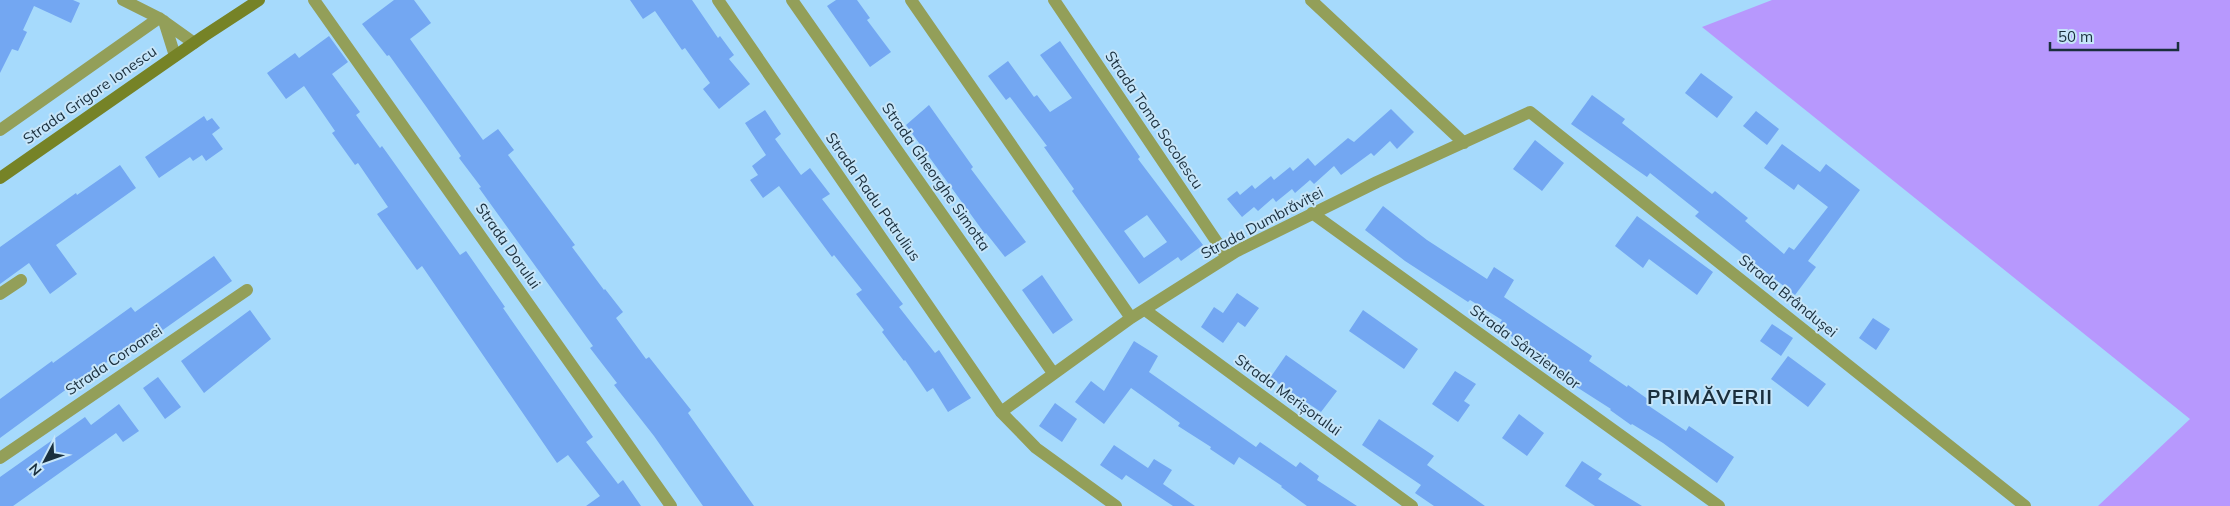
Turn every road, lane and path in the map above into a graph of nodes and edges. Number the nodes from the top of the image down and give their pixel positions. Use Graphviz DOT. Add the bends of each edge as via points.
graph roads {
  1 [pos="123,0"];
  2 [pos="259,0"];
  3 [pos="718,0"];
  4 [pos="792,0"];
  5 [pos="911,0"];
  6 [pos="1054,0"];
  7 [pos="1311,0"];
  8 [pos="317,2"];
  9 [pos="148,5"];
  10 [pos="161,19"];
  11 [pos="194,43"];
  12 [pos="175,56"];
  13 [pos="1530,112"];
  14 [pos="0,130"];
  15 [pos="1464,142"];
  16 [pos="0,178"];
  17 [pos="1312,213"];
  18 [pos="1227,257"];
  19 [pos="21,280"];
  20 [pos="247,290"];
  21 [pos="0,294"];
  22 [pos="1145,310"];
  23 [pos="1131,318"];
  24 [pos="1054,373"];
  25 [pos="1002,412"];
  26 [pos="0,458"];
  27 [pos="671,506"];
  28 [pos="1116,506"];
  29 [pos="1412,506"];
  30 [pos="1719,506"];
  31 [pos="2024,506"];
  1 -- 9 [label="street"];
  2 -- 11 [label="main road, Strada Grigore Ionescu"];
  3 -- 25 [label="street, Strada Radu Patrulius"];
  4 -- 24 [label="street, Strada Gheorghe Simotta"];
  5 -- 23 [label="street"];
  6 -- 18 [label="street, Strada Toma Socolescu"];
  7 -- 15 [label="street"];
  8 -- 27 [label="street, Strada Dorului"];
  9 -- 10 [label="street"];
  10 -- 11 [label="street"];
  10 -- 12 [label="street, Strada Grigore Ionescu"];
  10 -- 14 [label="street, Strada Grigore Ionescu"];
  11 -- 12 [label="main road, Strada Grigore Ionescu"];
  12 -- 16 [label="main road, Strada Grigore Ionescu"];
  13 -- 15 [label="street, Strada Dumbrăviței"];
  13 -- 31 [label="street, Strada Brândușei"];
  15 -- 17 [label="street, Strada Dumbrăviței"];
  17 -- 18 [label="street, Strada Dumbrăviței"];
  17 -- 30 [label="street, Strada Sânzienelor"];
  18 -- 22 [label="street, Strada Dumbrăviței"];
  19 -- 21 [label="street"];
  20 -- 26 [label="street, Strada Coroanei"];
  22 -- 23 [label="street, Strada Dumbrăviței"];
  22 -- 29 [label="street, Strada Merișorului"];
  23 -- 24 [label="street, Strada Dumbrăviței"];
  24 -- 25 [label="street, Strada Dumbrăviței"];
  25 -- 28 [label="street, Strada Radu Patrulius" via="1036,448"];
}
